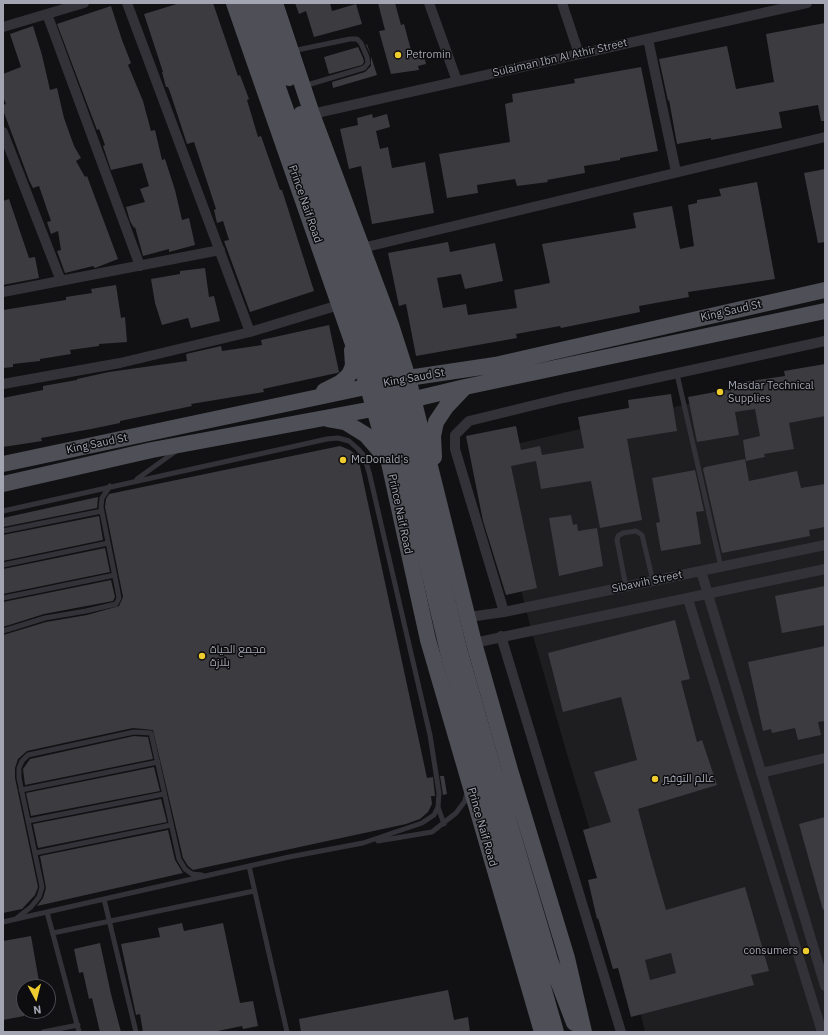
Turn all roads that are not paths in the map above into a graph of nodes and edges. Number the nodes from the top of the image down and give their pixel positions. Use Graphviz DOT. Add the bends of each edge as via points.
graph roads {
  1 [pos="84,3"];
  2 [pos="126,3"];
  3 [pos="234,3"];
  4 [pos="248,3"];
  5 [pos="262,3"];
  6 [pos="275,3"];
  7 [pos="429,3"];
  8 [pos="562,3"];
  9 [pos="807,3"];
  10 [pos="47,14"];
  11 [pos="3,27"];
  12 [pos="648,39"];
  13 [pos="291,51"];
  14 [pos="579,54"];
  15 [pos="457,81"];
  16 [pos="303,87"];
  17 [pos="301,114"];
  18 [pos="3,132"];
  19 [pos="825,137"];
  20 [pos="676,172"];
  21 [pos="362,248"];
  22 [pos="220,250"];
  23 [pos="140,266"];
  24 [pos="61,281"];
  25 [pos="825,290"];
  26 [pos="3,292"];
  27 [pos="339,305"];
  28 [pos="825,311"];
  29 [pos="391,325"];
  30 [pos="250,332"];
  31 [pos="352,340"];
  32 [pos="825,341"];
  33 [pos="495,365"];
  34 [pos="677,374"];
  35 [pos="408,378"];
  36 [pos="3,384"];
  37 [pos="368,387"];
  38 [pos="465,387"];
  39 [pos="306,400"];
  40 [pos="412,400"];
  41 [pos="373,409"];
  42 [pos="323,418"];
  43 [pos="186,444"];
  44 [pos="389,463"];
  45 [pos="3,464"];
  46 [pos="134,481"];
  47 [pos="3,484"];
  48 [pos="110,486"];
  49 [pos="435,487"];
  50 [pos="3,511"];
  51 [pos="102,511"];
  52 [pos="3,531"];
  53 [pos="108,543"];
  54 [pos="825,545"];
  55 [pos="3,564"];
  56 [pos="721,567"];
  57 [pos="825,569"];
  58 [pos="701,571"];
  59 [pos="115,575"];
  60 [pos="654,581"];
  61 [pos="626,587"];
  62 [pos="708,594"];
  63 [pos="3,598"];
  64 [pos="688,599"];
  65 [pos="504,612"];
  66 [pos="469,616"];
  67 [pos="3,631"];
  68 [pos="501,636"];
  69 [pos="474,643"];
  70 [pos="825,758"];
  71 [pos="158,762"];
  72 [pos="761,773"];
  73 [pos="482,779"];
  74 [pos="21,790"];
  75 [pos="164,794"];
  76 [pos="438,806"];
  77 [pos="28,821"];
  78 [pos="444,824"];
  79 [pos="172,825"];
  80 [pos="363,843"];
  81 [pos="35,853"];
  82 [pos="249,866"];
  83 [pos="185,869"];
  84 [pos="207,876"];
  85 [pos="185,881"];
  86 [pos="254,891"];
  87 [pos="104,899"];
  88 [pos="31,907"];
  89 [pos="47,912"];
  90 [pos="35,915"];
  91 [pos="15,919"];
  92 [pos="110,920"];
  93 [pos="3,922"];
  94 [pos="53,933"];
  95 [pos="825,986"];
  96 [pos="78,1025"];
  97 [pos="43,1032"];
  98 [pos="80,1032"];
  99 [pos="136,1032"];
  100 [pos="287,1032"];
  101 [pos="542,1032"];
  102 [pos="556,1032"];
  103 [pos="577,1032"];
  104 [pos="584,1032"];
  105 [pos="621,1032"];
  106 [pos="822,1032"];
  1 -- 10 [label="street"];
  2 -- 22 [label="street"];
  3 -- 27 [label="main road, Prince Naif Road"];
  4 -- 17 [label="main road"];
  5 -- 17 [label="main road"];
  6 -- 13 [label="main road"];
  7 -- 15 [label="street"];
  8 -- 14 [label="street"];
  9 -- 12 [label="street, Sulaiman Ibn Al Athir Street"];
  10 -- 11 [label="street"];
  10 -- 23 [label="street"];
  12 -- 14 [label="street, Sulaiman Ibn Al Athir Street"];
  12 -- 20 [label="street"];
  13 -- 16 [label="main road"];
  13 -- 16 [label="lane" via="357,39 367,57 368,63 364,68"];
  14 -- 15 [label="street, Sulaiman Ibn Al Athir Street"];
  15 -- 17 [label="street, Sulaiman Ibn Al Athir Street"];
  16 -- 17 [label="main road"];
  17 -- 21 [label="main road"];
  17 -- 73 [label="main road, bridge" via="380,337 404,420 459,649"];
  18 -- 24 [label="street"];
  19 -- 20 [label="street"];
  20 -- 21 [label="street"];
  21 -- 29 [label="main road"];
  22 -- 23 [label="street"];
  22 -- 30 [label="street"];
  23 -- 24 [label="street"];
  24 -- 26 [label="street"];
  25 -- 33 [label="main road, King Saud St"];
  27 -- 30 [label="street"];
  27 -- 31 [label="main road, Prince Naif Road"];
  28 -- 38 [label="main road, King Saud St"];
  29 -- 33 [label="main road" via="414,365 422,369"];
  29 -- 35 [label="main road"];
  30 -- 36 [label="street" via="120,363"];
  31 -- 37 [label="main road, Prince Naif Road"];
  31 -- 39 [label="main road" via="353,366 349,375 340,383"];
  32 -- 34 [label="street"];
  33 -- 35 [label="main road, King Saud St"];
  34 -- 56 [label="lane"];
  34 -- 65 [label="street" via="469,421 455,435 455,449"];
  35 -- 37 [label="main road, King Saud St"];
  35 -- 40 [label="main road"];
  37 -- 39 [label="main road, King Saud St"];
  37 -- 41 [label="main road, Prince Naif Road"];
  38 -- 40 [label="main road, King Saud St"];
  38 -- 49 [label="main road" via="436,422 433,436"];
  39 -- 45 [label="main road, King Saud St"];
  40 -- 41 [label="main road, King Saud St"];
  40 -- 49 [label="main road"];
  41 -- 42 [label="main road, King Saud St"];
  41 -- 44 [label="main road, Prince Naif Road"];
  42 -- 43 [label="main road, King Saud St"];
  42 -- 44 [label="main road" via="345,422 366,435"];
  43 -- 46 [label="lane"];
  43 -- 47 [label="main road, King Saud St"];
  44 -- 73 [label="main road, Prince Naif Road" via="428,640"];
  46 -- 48 [label="lane"];
  46 -- 76 [label="lane" via="327,439 349,441 358,448 364,456 369,472 430,735 439,793"];
  48 -- 50 [label="lane"];
  48 -- 51 [label="lane" via="102,498"];
  49 -- 66 [label="main road"];
  51 -- 52 [label="lane"];
  51 -- 53 [label="lane"];
  53 -- 55 [label="lane"];
  53 -- 59 [label="lane"];
  54 -- 56 [label="street, Sibawih Street"];
  56 -- 58 [label="street, Sibawih Street"];
  57 -- 62 [label="street"];
  58 -- 60 [label="street, Sibawih Street"];
  58 -- 62 [label="street"];
  59 -- 63 [label="lane"];
  59 -- 67 [label="lane" via="119,598 116,604 86,612 45,618"];
  60 -- 61 [label="street, Sibawih Street"];
  60 -- 61 [label="lane" via="642,535 636,531 623,533 617,540"];
  61 -- 65 [label="street, Sibawih Street"];
  62 -- 64 [label="street"];
  62 -- 72 [label="street"];
  64 -- 68 [label="street"];
  64 -- 106 [label="street"];
  65 -- 66 [label="street, Sibawih Street"];
  66 -- 69 [label="main road"];
  68 -- 69 [label="street"];
  68 -- 105 [label="street"];
  69 -- 104 [label="main road" via="567,958"];
  70 -- 72 [label="street"];
  71 -- 74 [label="lane"];
  71 -- 74 [label="lane" via="151,733 134,732 28,755 19,768"];
  71 -- 75 [label="lane"];
  72 -- 95 [label="street"];
  73 -- 78 [label="lane" via="456,813"];
  73 -- 101 [label="main road, Prince Naif Road"];
  73 -- 102 [label="main road"];
  73 -- 103 [label="main road"];
  74 -- 77 [label="lane"];
  75 -- 77 [label="lane"];
  75 -- 79 [label="lane"];
  76 -- 78 [label="lane"];
  76 -- 80 [label="lane" via="434,815 422,823"];
  77 -- 81 [label="lane"];
  78 -- 80 [label="lane" via="432,832"];
  79 -- 81 [label="lane"];
  79 -- 83 [label="lane" via="179,859"];
  80 -- 82 [label="lane"];
  81 -- 88 [label="lane" via="42,886 39,897"];
  82 -- 84 [label="lane"];
  82 -- 86 [label="lane"];
  83 -- 84 [label="lane" via="192,874"];
  83 -- 85 [label="lane"];
  84 -- 85 [label="lane"];
  85 -- 87 [label="lane"];
  86 -- 92 [label="lane"];
  86 -- 100 [label="lane"];
  87 -- 89 [label="lane"];
  87 -- 92 [label="lane"];
  88 -- 90 [label="lane"];
  88 -- 91 [label="lane"];
  89 -- 90 [label="lane"];
  89 -- 94 [label="lane"];
  90 -- 91 [label="lane"];
  91 -- 93 [label="lane"];
  92 -- 94 [label="lane"];
  92 -- 99 [label="lane"];
  94 -- 96 [label="lane"];
  96 -- 97 [label="lane"];
  96 -- 98 [label="lane"];
}
